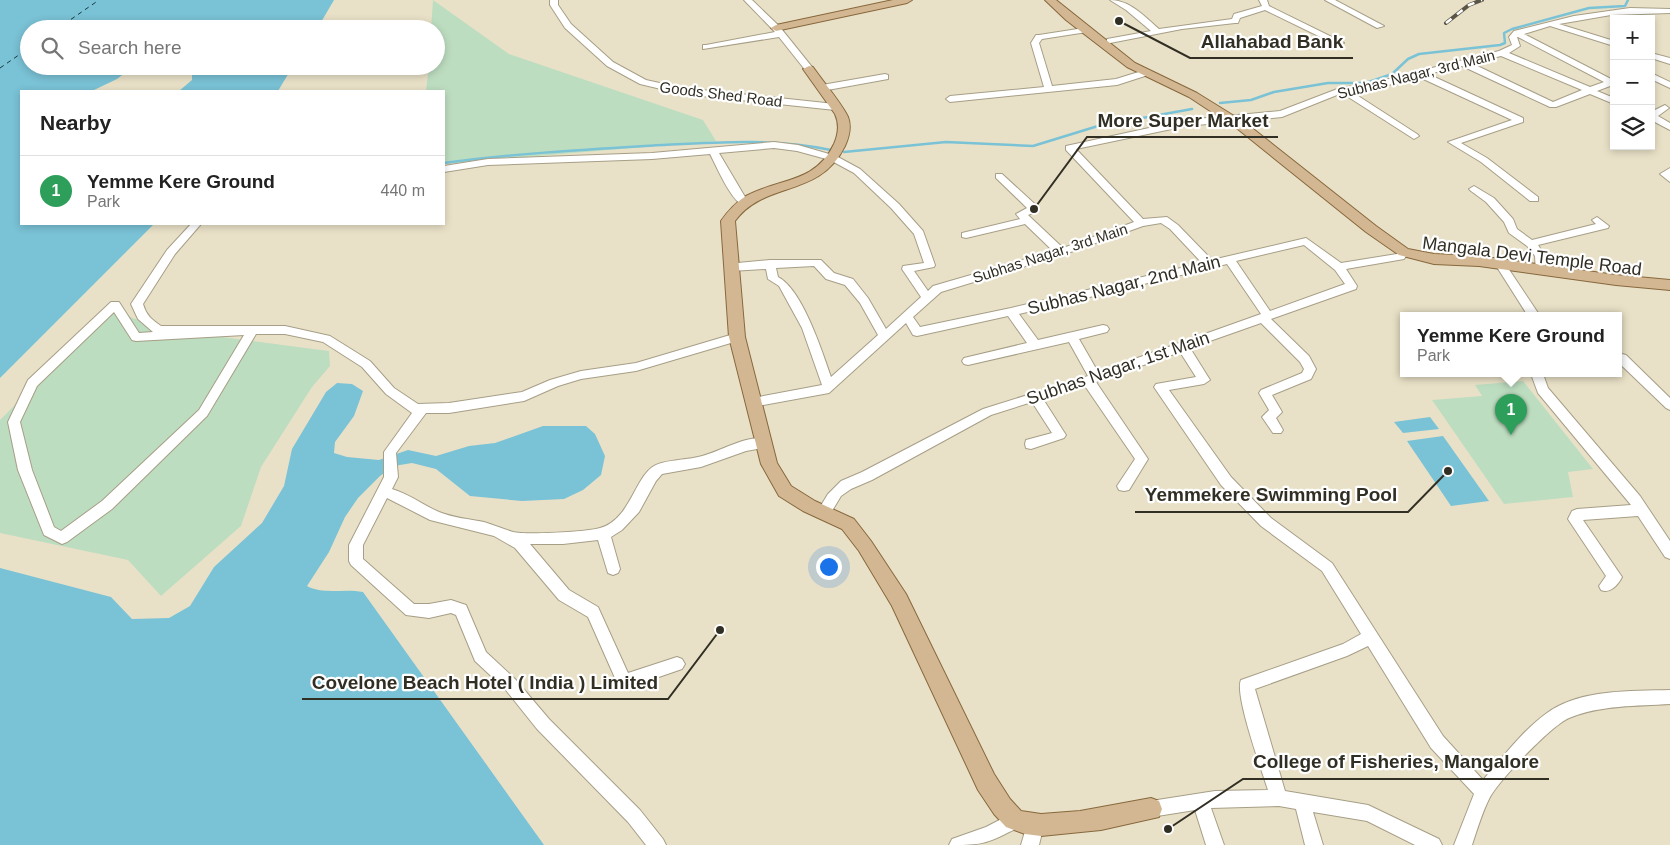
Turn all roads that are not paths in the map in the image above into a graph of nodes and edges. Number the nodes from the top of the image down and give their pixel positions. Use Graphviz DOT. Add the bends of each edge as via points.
graph roads {
  1 [pos="554,0"];
  2 [pos="748,0"];
  3 [pos="907,0"];
  4 [pos="1050,0"];
  5 [pos="1059,0"];
  6 [pos="1114,0"];
  7 [pos="1329,0"];
  8 [pos="883,2"];
  9 [pos="1264,3"];
  10 [pos="1670,11"];
  11 [pos="1551,24"];
  12 [pos="1380,26"];
  13 [pos="1084,30"];
  14 [pos="778,31"];
  15 [pos="1158,31"];
  16 [pos="1517,33"];
  17 [pos="1106,42"];
  18 [pos="1340,43"];
  19 [pos="1610,43"];
  20 [pos="706,47"];
  21 [pos="1502,53"];
  22 [pos="1655,56"];
  23 [pos="1670,61"];
  24 [pos="1463,63"];
  25 [pos="809,69"];
  26 [pos="1145,73"];
  27 [pos="1418,73"];
  28 [pos="885,77"];
  29 [pos="1655,78"];
  30 [pos="1167,81"];
  31 [pos="1610,81"];
  32 [pos="1610,83"];
  33 [pos="1670,85"];
  34 [pos="822,88"];
  35 [pos="1049,90"];
  36 [pos="1343,90"];
  37 [pos="1590,91"];
  38 [pos="950,99"];
  39 [pos="1610,99"];
  40 [pos="1655,104"];
  41 [pos="834,107"];
  42 [pos="1655,114"];
  43 [pos="1655,118"];
  44 [pos="1229,120"];
  45 [pos="1670,127"];
  46 [pos="1414,136"];
  47 [pos="713,151"];
  48 [pos="833,158"];
  49 [pos="445,169"];
  50 [pos="1670,171"];
  51 [pos="999,176"];
  52 [pos="1670,179"];
  53 [pos="1474,189"];
  54 [pos="1534,199"];
  55 [pos="743,202"];
  56 [pos="1028,220"];
  57 [pos="1597,220"];
  58 [pos="1141,223"];
  59 [pos="195,225"];
  60 [pos="966,235"];
  61 [pos="1531,244"];
  62 [pos="1061,252"];
  63 [pos="1402,255"];
  64 [pos="1229,260"];
  65 [pos="770,264"];
  66 [pos="1209,264"];
  67 [pos="730,267"];
  68 [pos="1339,267"];
  69 [pos="1503,267"];
  70 [pos="1540,269"];
  71 [pos="1670,285"];
  72 [pos="1670,291"];
  73 [pos="928,298"];
  74 [pos="1012,312"];
  75 [pos="1531,312"];
  76 [pos="907,316"];
  77 [pos="1265,317"];
  78 [pos="1103,329"];
  79 [pos="159,330"];
  80 [pos="253,330"];
  81 [pos="136,336"];
  82 [pos="737,337"];
  83 [pos="885,337"];
  84 [pos="1072,337"];
  85 [pos="1035,345"];
  86 [pos="1182,347"];
  87 [pos="1622,358"];
  88 [pos="968,361"];
  89 [pos="1538,377"];
  90 [pos="1092,379"];
  91 [pos="829,387"];
  92 [pos="1035,397"];
  93 [pos="752,402"];
  94 [pos="1670,405"];
  95 [pos="422,409"];
  96 [pos="1277,430"];
  97 [pos="763,443"];
  98 [pos="1031,444"];
  99 [pos="1124,486"];
  100 [pos="383,492"];
  101 [pos="1642,510"];
  102 [pos="824,512"];
  103 [pos="603,534"];
  104 [pos="513,538"];
  105 [pos="1670,553"];
  106 [pos="613,569"];
  107 [pos="1606,586"];
  108 [pos="1371,637"];
  109 [pos="677,664"];
  110 [pos="1670,697"];
  111 [pos="1482,792"];
  112 [pos="1280,798"];
  113 [pos="1201,802"];
  114 [pos="1302,802"];
  115 [pos="1151,809"];
  116 [pos="1015,820"];
  117 [pos="1035,824"];
  118 [pos="656,845"];
  119 [pos="958,845"];
  120 [pos="1030,845"];
  121 [pos="1215,845"];
  122 [pos="1314,845"];
  123 [pos="1433,845"];
  124 [pos="1463,845"];
  1 -- 41 [label="street, Goods Shed Road" via="568,26 610,64 643,82 682,91"];
  2 -- 14 [label="street"];
  3 -- 8 [label="main road"];
  4 -- 13 [label="main road, Mangala Devi Temple Road"];
  5 -- 17 [label="main road, Mangala Devi Temple Road"];
  6 -- 15 [label="street"];
  7 -- 12 [label="street"];
  8 -- 14 [label="main road"];
  9 -- 15 [label="street" via="1237,16 1234,22"];
  9 -- 18 [label="street"];
  10 -- 11 [label="street" via="1602,12"];
  11 -- 16 [label="street"];
  11 -- 19 [label="street"];
  13 -- 17 [label="main road, Mangala Devi Temple Road"];
  13 -- 35 [label="street" via="1039,37 1035,43"];
  14 -- 20 [label="street"];
  14 -- 25 [label="street"];
  15 -- 17 [label="street"];
  16 -- 21 [label="street, Subhas Nagar, 3rd Main" via="1513,37 1516,46"];
  16 -- 31 [label="street"];
  17 -- 26 [label="main road, Mangala Devi Temple Road"];
  17 -- 30 [label="main road, Mangala Devi Temple Road"];
  21 -- 24 [label="street, Subhas Nagar, 3rd Main"];
  21 -- 37 [label="street"];
  22 -- 23 [label="street"];
  24 -- 27 [label="street, Subhas Nagar, 3rd Main"];
  24 -- 37 [label="street" via="1553,105"];
  25 -- 34 [label="main road"];
  26 -- 30 [label="main road, Mangala Devi Temple Road"];
  26 -- 35 [label="street" via="1117,82"];
  27 -- 36 [label="street, Subhas Nagar, 3rd Main" via="1368,87"];
  27 -- 54 [label="street" via="1520,120 1453,142 1484,160"];
  28 -- 34 [label="street"];
  29 -- 33 [label="street"];
  30 -- 44 [label="main road, Mangala Devi Temple Road"];
  32 -- 37 [label="street"];
  34 -- 41 [label="main road"];
  35 -- 38 [label="street"];
  36 -- 44 [label="street, Subhas Nagar, 3rd Main" via="1282,114"];
  36 -- 46 [label="street"];
  37 -- 39 [label="street"];
  40 -- 42 [label="street" via="1665,108"];
  41 -- 48 [label="main road" via="842,115 844,130"];
  43 -- 45 [label="street"];
  44 -- 58 [label="street, Subhas Nagar, 3rd Main" via="1186,123 1069,148"];
  44 -- 63 [label="main road, Mangala Devi Temple Road" via="1234,131 1366,235"];
  47 -- 48 [label="street" via="774,145"];
  47 -- 49 [label="street" via="488,162"];
  47 -- 55 [label="street"];
  48 -- 55 [label="main road" via="821,171 799,182"];
  48 -- 73 [label="street" via="857,171 919,233 930,265 907,268"];
  50 -- 52 [label="street" via="1665,174"];
  51 -- 56 [label="street" via="1034,209 1021,214"];
  53 -- 61 [label="street" via="1490,200 1509,221 1513,231"];
  55 -- 67 [label="main road" via="733,211 728,222"];
  56 -- 60 [label="street"];
  56 -- 62 [label="street"];
  57 -- 61 [label="street" via="1604,226"];
  58 -- 62 [label="street, Subhas Nagar, 3rd Main"];
  58 -- 66 [label="street" via="1163,219"];
  59 -- 79 [label="street" via="171,252 137,304 140,314"];
  61 -- 70 [label="street" via="1540,256"];
  62 -- 73 [label="street, Subhas Nagar, 3rd Main" via="937,290"];
  63 -- 68 [label="street"];
  63 -- 69 [label="main road, Mangala Devi Temple Road" via="1430,264"];
  64 -- 66 [label="street, Subhas Nagar, 2nd Main"];
  64 -- 68 [label="street, Subhas Nagar, 2nd Main" via="1306,241"];
  64 -- 77 [label="street"];
  65 -- 67 [label="street"];
  65 -- 83 [label="street" via="817,262 830,276 849,282"];
  65 -- 91 [label="street" via="773,279 782,284 808,328"];
  66 -- 74 [label="street, Subhas Nagar, 2nd Main"];
  67 -- 82 [label="main road"];
  68 -- 77 [label="street, Subhas Nagar, 1st Main" via="1352,286"];
  69 -- 70 [label="main road, Mangala Devi Temple Road"];
  69 -- 72 [label="main road, Mangala Devi Temple Road" via="1613,286"];
  69 -- 75 [label="street"];
  70 -- 71 [label="main road, Mangala Devi Temple Road"];
  73 -- 76 [label="street, Subhas Nagar, 3rd Main"];
  74 -- 76 [label="street, Subhas Nagar, 2nd Main" via="917,332"];
  74 -- 85 [label="street"];
  76 -- 83 [label="street, Subhas Nagar, 3rd Main"];
  77 -- 86 [label="street, Subhas Nagar, 1st Main"];
  77 -- 96 [label="street" via="1305,359 1310,369 1307,376 1264,393 1276,412 1268,417"];
  78 -- 84 [label="street"];
  79 -- 80 [label="street"];
  79 -- 81 [label="street"];
  80 -- 81 [label="street"];
  80 -- 81 [label="street" via="204,413 107,505 62,538 48,531 25,470 14,422 32,383 115,306"];
  80 -- 95 [label="street" via="286,330 326,339 366,364 390,391 416,410"];
  82 -- 93 [label="main road"];
  82 -- 95 [label="street" via="636,367 563,380 524,396 450,408"];
  83 -- 91 [label="street, Subhas Nagar, 3rd Main"];
  84 -- 85 [label="street"];
  84 -- 90 [label="street"];
  85 -- 88 [label="street"];
  86 -- 90 [label="street, Subhas Nagar, 1st Main"];
  86 -- 108 [label="street" via="1204,380 1160,387 1226,481 1266,522 1327,567"];
  87 -- 94 [label="street"];
  89 -- 101 [label="street" via="1542,390"];
  90 -- 92 [label="street, Subhas Nagar, 1st Main"];
  90 -- 99 [label="street" via="1142,459"];
  91 -- 93 [label="street, Subhas Nagar, 3rd Main"];
  92 -- 98 [label="street" via="1060,435"];
  92 -- 102 [label="street, Subhas Nagar, 1st Main" via="987,412 850,482 834,493"];
  93 -- 97 [label="main road"];
  95 -- 100 [label="street" via="390,452 391,477"];
  97 -- 102 [label="main road" via="769,464 785,491"];
  97 -- 103 [label="street" via="701,462 658,470 651,476 634,508"];
  100 -- 104 [label="street" via="403,497 436,517 494,530"];
  100 -- 118 [label="street" via="356,545 356,561 411,610 429,611 451,606 461,610 480,656 634,816"];
  101 -- 105 [label="street"];
  101 -- 107 [label="street" via="1577,515 1575,519 1615,577"];
  102 -- 116 [label="main road" via="848,524 899,600 986,782"];
  103 -- 104 [label="street"];
  103 -- 106 [label="street"];
  104 -- 109 [label="street" via="533,554 548,578 566,597 593,612 624,682"];
  108 -- 111 [label="street" via="1437,742"];
  108 -- 112 [label="street" via="1347,649 1246,685"];
  110 -- 111 [label="street" via="1608,700 1560,714 1538,732"];
  111 -- 124 [label="street"];
  112 -- 113 [label="street"];
  112 -- 114 [label="street"];
  113 -- 115 [label="street"];
  113 -- 121 [label="street"];
  114 -- 122 [label="street"];
  114 -- 123 [label="street" via="1368,813"];
  115 -- 117 [label="main road" via="1046,826"];
  116 -- 117 [label="main road"];
  116 -- 119 [label="street" via="990,834"];
  117 -- 120 [label="street"];
}
